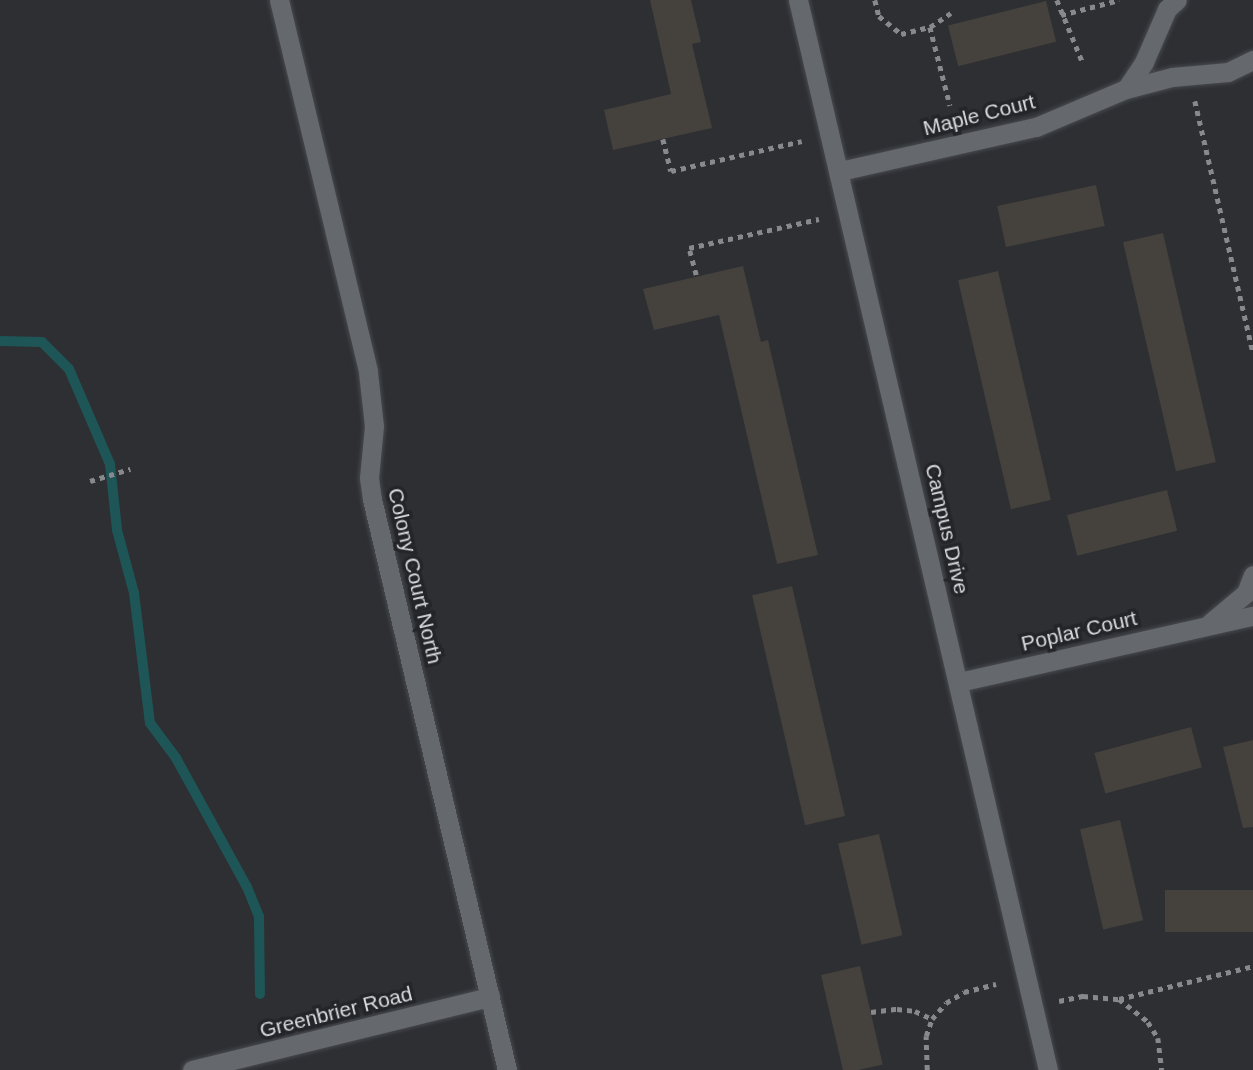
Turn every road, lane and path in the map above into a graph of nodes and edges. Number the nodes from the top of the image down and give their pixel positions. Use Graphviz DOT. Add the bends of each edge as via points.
graph roads {
  1 [pos="279,0"];
  2 [pos="798,0"];
  3 [pos="875,0"];
  4 [pos="1057,0"];
  5 [pos="1119,0"];
  6 [pos="1177,0"];
  7 [pos="951,13"];
  8 [pos="1061,15"];
  9 [pos="930,27"];
  10 [pos="1253,60"];
  11 [pos="1083,63"];
  12 [pos="1126,89"];
  13 [pos="1195,100"];
  14 [pos="950,105"];
  15 [pos="663,139"];
  16 [pos="802,141"];
  17 [pos="840,171"];
  18 [pos="819,219"];
  19 [pos="696,275"];
  20 [pos="1250,326"];
  21 [pos="1253,352"];
  22 [pos="130,469"];
  23 [pos="90,481"];
  24 [pos="1253,575"];
  25 [pos="1253,616"];
  26 [pos="1209,624"];
  27 [pos="959,682"];
  28 [pos="1253,966"];
  29 [pos="996,984"];
  30 [pos="490,997"];
  31 [pos="1119,999"];
  32 [pos="1058,1001"];
  33 [pos="871,1013"];
  34 [pos="932,1019"];
  35 [pos="192,1070"];
  36 [pos="507,1070"];
  37 [pos="927,1070"];
  38 [pos="1048,1070"];
  39 [pos="1162,1070"];
  1 -- 30 [label="street, Colony Court North" via="368,372 374,426 369,478 372,499"];
  2 -- 17 [label="street, Campus Drive"];
  3 -- 9 [label="path" via="879,16 901,34"];
  4 -- 8 [label="path"];
  5 -- 8 [label="path"];
  6 -- 12 [label="street" via="1167,9 1144,62"];
  7 -- 9 [label="path"];
  8 -- 11 [label="path"];
  9 -- 14 [label="path"];
  10 -- 12 [label="street, Maple Court" via="1228,72 1172,77"];
  12 -- 17 [label="street, Maple Court" via="1036,127"];
  13 -- 20 [label="path"];
  15 -- 16 [label="path" via="671,172"];
  17 -- 27 [label="street, Campus Drive"];
  18 -- 19 [label="path" via="689,248"];
  20 -- 21 [label="path"];
  22 -- 23 [label="path"];
  24 -- 26 [label="street, Poplar Court" via="1246,593"];
  25 -- 26 [label="street, Poplar Court"];
  26 -- 27 [label="street, Poplar Court"];
  27 -- 38 [label="street, Campus Drive"];
  28 -- 31 [label="path"];
  29 -- 34 [label="path" via="964,992"];
  30 -- 35 [label="street, Greenbrier Road"];
  30 -- 36 [label="street, Colony Court North"];
  31 -- 32 [label="path" via="1083,996"];
  31 -- 39 [label="path" via="1148,1022 1158,1038"];
  33 -- 34 [label="path" via="897,1009"];
  34 -- 37 [label="path" via="926,1036"];
}
